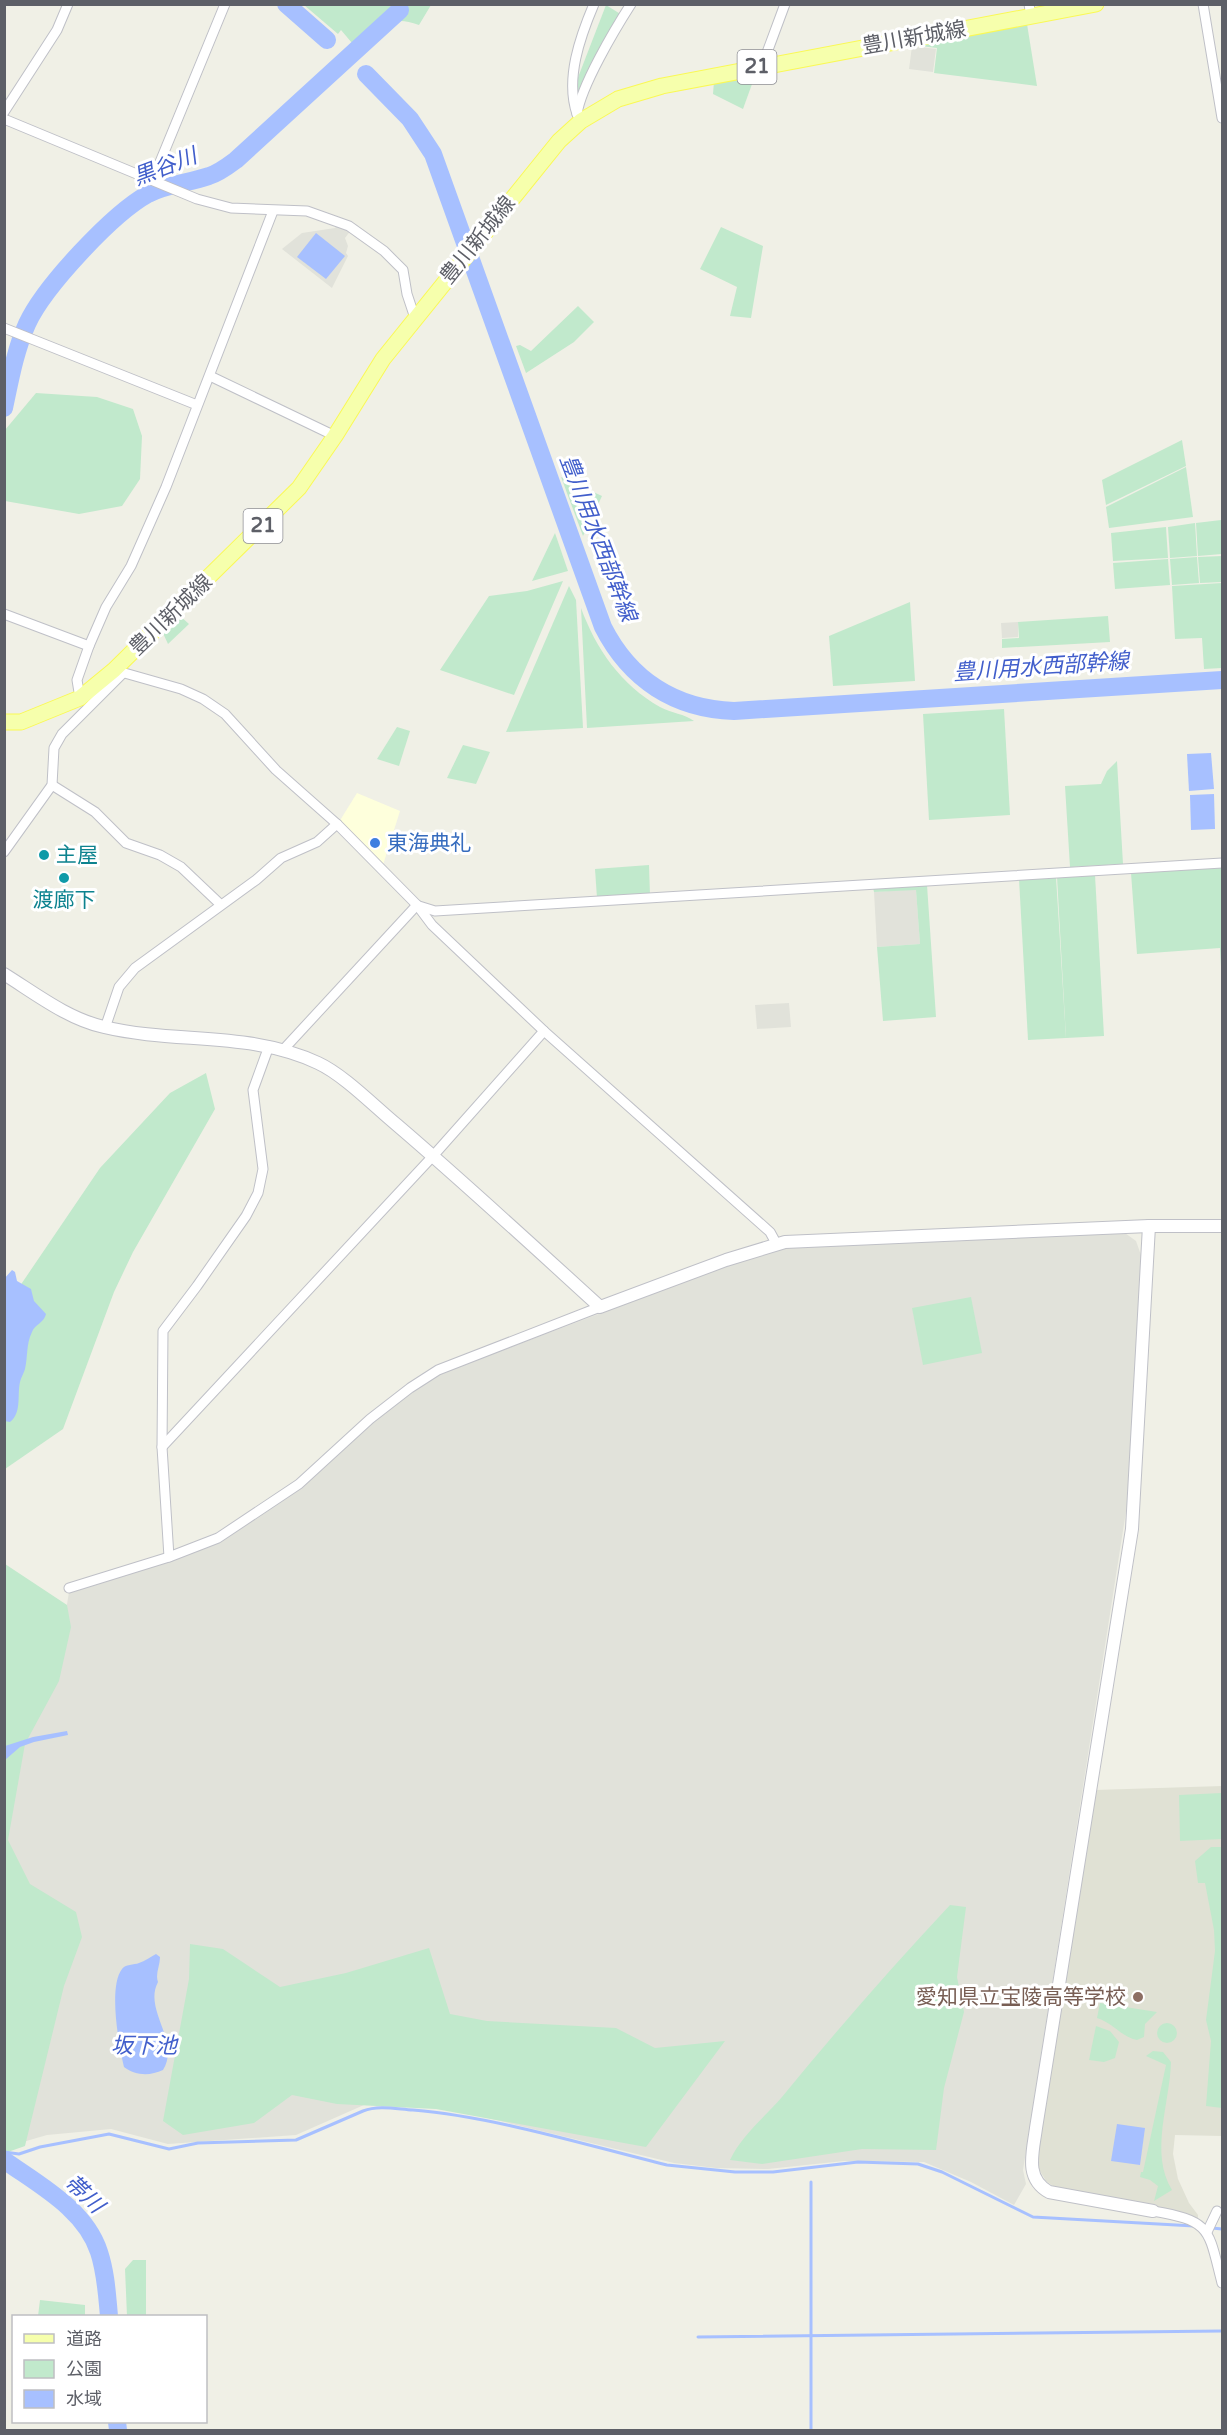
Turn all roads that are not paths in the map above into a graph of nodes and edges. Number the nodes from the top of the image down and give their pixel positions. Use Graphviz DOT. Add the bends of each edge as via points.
graph roads {
  1 [pos="68,4"];
  2 [pos="225,4"];
  3 [pos="594,4"];
  4 [pos="632,4"];
  5 [pos="785,4"];
  6 [pos="1096,4"];
  7 [pos="1203,4"];
  8 [pos="1030,11"];
  9 [pos="762,66"];
  10 [pos="4,112"];
  11 [pos="579,117"];
  12 [pos="1222,118"];
  13 [pos="4,119"];
  14 [pos="153,179"];
  15 [pos="273,211"];
  16 [pos="415,318"];
  17 [pos="4,328"];
  18 [pos="210,376"];
  19 [pos="197,405"];
  20 [pos="335,436"];
  21 [pos="4,614"];
  22 [pos="89,646"];
  23 [pos="118,672"];
  24 [pos="80,698"];
  25 [pos="4,722"];
  26 [pos="52,785"];
  27 [pos="337,824"];
  28 [pos="4,852"];
  29 [pos="1222,863"];
  30 [pos="220,904"];
  31 [pos="417,905"];
  32 [pos="4,975"];
  33 [pos="105,1028"];
  34 [pos="544,1031"];
  35 [pos="268,1046"];
  36 [pos="283,1050"];
  37 [pos="433,1156"];
  38 [pos="1149,1226"];
  39 [pos="1222,1226"];
  40 [pos="776,1244"];
  41 [pos="600,1307"];
  42 [pos="162,1446"];
  43 [pos="169,1557"];
  44 [pos="69,1588"];
  45 [pos="1153,2211"];
  46 [pos="1217,2211"];
  47 [pos="1207,2232"];
  48 [pos="1222,2283"];
  1 -- 10 [label="street" via="57,30"];
  2 -- 14 [label="street"];
  3 -- 11 [label="street" via="575,67 573,101"];
  4 -- 11 [label="street" via="584,91"];
  5 -- 9 [label="street"];
  6 -- 8 [label="main road, 豊川新城線 / 21"];
  7 -- 12 [label="street"];
  8 -- 9 [label="main road, 豊川新城線 / 21"];
  9 -- 11 [label="main road, 豊川新城線 / 21" via="637,92"];
  11 -- 16 [label="main road, 豊川新城線 / 21"];
  13 -- 14 [label="street"];
  14 -- 15 [label="street" via="197,199 231,208"];
  15 -- 16 [label="street" via="306,211 349,226 384,251 403,270"];
  15 -- 18 [label="street"];
  16 -- 20 [label="main road, 豊川新城線 / 21" via="383,359"];
  17 -- 19 [label="street"];
  18 -- 19 [label="street"];
  18 -- 20 [label="street"];
  19 -- 22 [label="street" via="131,566 106,607"];
  20 -- 23 [label="main road, 豊川新城線 / 21" via="299,488"];
  21 -- 22 [label="street"];
  22 -- 24 [label="street" via="77,680"];
  23 -- 24 [label="main road, 豊川新城線 / 21"];
  23 -- 26 [label="street" via="62,734 54,748"];
  23 -- 27 [label="street" via="181,689 225,714 276,770"];
  24 -- 25 [label="main road, 豊川新城線 / 21" via="21,722"];
  26 -- 28 [label="street"];
  26 -- 30 [label="street" via="95,812 126,843 181,867"];
  27 -- 30 [label="street" via="317,842 281,858"];
  27 -- 31 [label="street"];
  29 -- 31 [label="street" via="446,911"];
  30 -- 33 [label="street" via="135,968 119,987"];
  31 -- 34 [label="street" via="432,925"];
  31 -- 36 [label="street"];
  32 -- 33 [label="street" via="80,1020"];
  33 -- 35 [label="street"];
  34 -- 37 [label="street"];
  34 -- 40 [label="street" via="770,1232"];
  35 -- 36 [label="street"];
  35 -- 42 [label="street" via="253,1090 263,1169 258,1193 246,1216 163,1331"];
  36 -- 37 [label="street" via="320,1064"];
  37 -- 41 [label="street"];
  37 -- 42 [label="street"];
  38 -- 39 [label="street"];
  38 -- 40 [label="street"];
  38 -- 45 [label="street" via="1132,1529 1032,2171 1037,2183 1049,2192"];
  40 -- 41 [label="street"];
  41 -- 43 [label="street" via="438,1370 370,1419 299,1484 218,1538"];
  42 -- 43 [label="street"];
  43 -- 44 [label="street"];
  45 -- 47 [label="street" via="1182,2216"];
  46 -- 47 [label="street"];
  47 -- 48 [label="street"];
}
